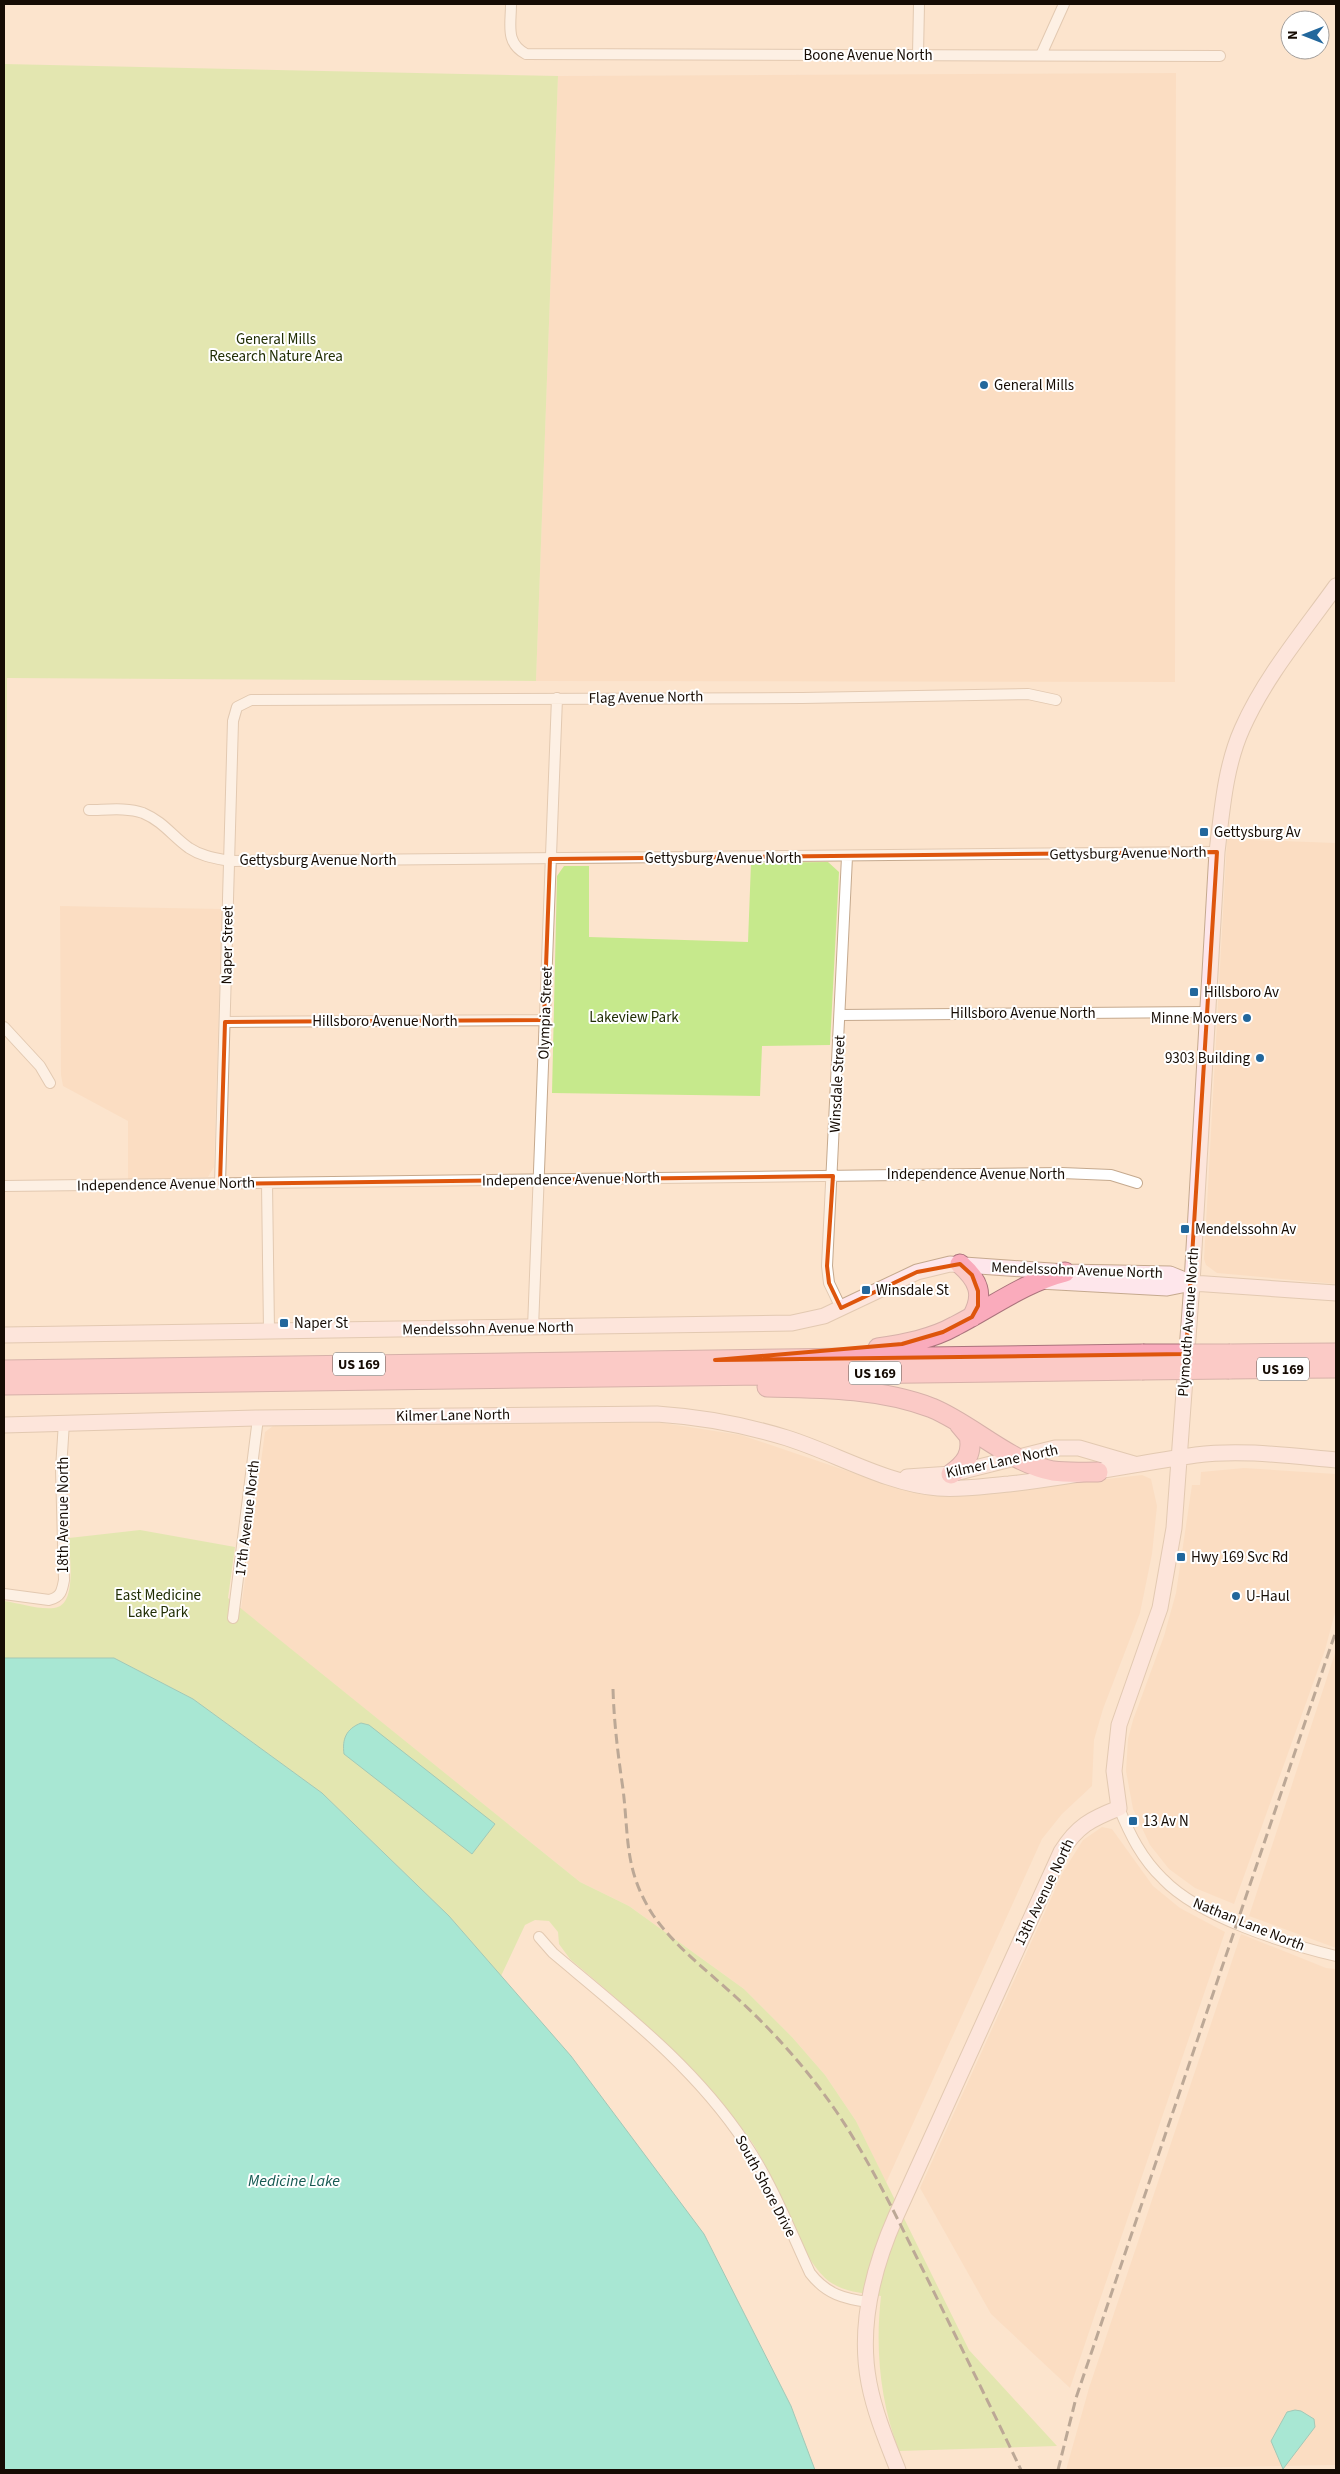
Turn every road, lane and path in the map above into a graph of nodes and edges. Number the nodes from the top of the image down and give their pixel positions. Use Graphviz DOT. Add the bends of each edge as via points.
graph roads {
  1 [pos="511,4"];
  2 [pos="919,4"];
  3 [pos="1064,4"];
  4 [pos="918,55"];
  5 [pos="1041,55"];
  6 [pos="1220,56"];
  7 [pos="1336,586"];
  8 [pos="557,698"];
  9 [pos="1056,700"];
  10 [pos="237,707"];
  11 [pos="89,810"];
  12 [pos="1217,852"];
  13 [pos="847,857"];
  14 [pos="550,859"];
  15 [pos="229,861"];
  16 [pos="1207,1012"];
  17 [pos="840,1015"];
  18 [pos="544,1020"];
  19 [pos="225,1022"];
  20 [pos="4,1027"];
  21 [pos="50,1083"];
  22 [pos="833,1176"];
  23 [pos="538,1180"];
  24 [pos="267,1183"];
  25 [pos="1137,1183"];
  26 [pos="220,1184"];
  27 [pos="4,1186"];
  28 [pos="960,1264"];
  29 [pos="1065,1272"];
  30 [pos="1038,1280"];
  31 [pos="1192,1284"];
  32 [pos="1336,1293"];
  33 [pos="841,1308"];
  34 [pos="972,1316"];
  35 [pos="533,1328"];
  36 [pos="269,1332"];
  37 [pos="4,1335"];
  38 [pos="1336,1353"];
  39 [pos="715,1360"];
  40 [pos="1230,1361"];
  41 [pos="1142,1362"];
  42 [pos="1336,1368"];
  43 [pos="4,1370"];
  44 [pos="608,1377"];
  45 [pos="4,1385"];
  46 [pos="258,1418"];
  47 [pos="954,1420"];
  48 [pos="64,1422"];
  49 [pos="4,1425"];
  50 [pos="1017,1457"];
  51 [pos="1178,1459"];
  52 [pos="1336,1460"];
  53 [pos="1137,1465"];
  54 [pos="1098,1472"];
  55 [pos="950,1474"];
  56 [pos="893,1477"];
  57 [pos="4,1594"];
  58 [pos="233,1618"];
  59 [pos="1119,1808"];
  60 [pos="539,1936"];
  61 [pos="1336,1956"];
  62 [pos="869,2302"];
  63 [pos="898,2470"];
  1 -- 4 [label="street, Boone Avenue North" via="511,40 526,54"];
  2 -- 4 [label="street"];
  3 -- 5 [label="street"];
  4 -- 5 [label="street, Boone Avenue North"];
  5 -- 6 [label="street, Boone Avenue North"];
  7 -- 12 [label="street, Plymouth Avenue North" via="1269,680 1241,730 1225,788"];
  8 -- 9 [label="street, Flag Avenue North" via="1028,694"];
  8 -- 10 [label="street, Flag Avenue North" via="250,700"];
  8 -- 14 [label="street, Olympia Street"];
  10 -- 15 [label="street, Naper Street" via="232,721"];
  11 -- 15 [label="street, Gettysburg Avenue North" via="141,812 165,825 188,847 208,857"];
  12 -- 13 [label="street, Gettysburg Avenue North"];
  12 -- 16 [label="street, Plymouth Avenue North"];
  13 -- 14 [label="street, Gettysburg Avenue North"];
  13 -- 17 [label="street, Winsdale Street"];
  14 -- 15 [label="street, Gettysburg Avenue North"];
  14 -- 18 [label="street, Olympia Street"];
  15 -- 19 [label="street, Naper Street"];
  16 -- 17 [label="street, Hillsboro Avenue North"];
  16 -- 31 [label="street, Plymouth Avenue North"];
  17 -- 22 [label="street, Winsdale Street"];
  18 -- 19 [label="street, Hillsboro Avenue North"];
  18 -- 23 [label="street, Olympia Street"];
  19 -- 26 [label="street, Naper Street"];
  20 -- 21 [label="street" via="40,1066"];
  22 -- 23 [label="street, Independence Avenue North"];
  22 -- 25 [label="street, Independence Avenue North" via="1111,1175"];
  22 -- 33 [label="street, Winsdale Street" via="827,1266 829,1283"];
  23 -- 24 [label="street, Independence Avenue North"];
  23 -- 35 [label="street, Olympia Street"];
  24 -- 26 [label="street, Independence Avenue North"];
  24 -- 36 [label="street"];
  26 -- 27 [label="street, Independence Avenue North"];
  28 -- 29 [label="street, Mendelssohn Avenue North"];
  28 -- 30 [label="street, Mendelssohn Avenue North"];
  28 -- 33 [label="street, Mendelssohn Avenue North" via="917,1272"];
  28 -- 34 [label="highway" via="972,1275 978,1291 978,1306"];
  29 -- 30 [label="highway"];
  29 -- 31 [label="street, Mendelssohn Avenue North" via="1170,1274"];
  30 -- 31 [label="street, Mendelssohn Avenue North" via="1166,1288"];
  30 -- 34 [label="highway"];
  31 -- 32 [label="street, Mendelssohn Avenue North"];
  31 -- 51 [label="street, Plymouth Avenue North"];
  33 -- 35 [label="street, Mendelssohn Avenue North" via="824,1316 792,1323"];
  34 -- 39 [label="highway" via="943,1332 902,1344"];
  35 -- 36 [label="street, Mendelssohn Avenue North"];
  36 -- 37 [label="street, Mendelssohn Avenue North"];
  38 -- 40 [label="highway, US 169"];
  39 -- 41 [label="highway, US 169"];
  39 -- 43 [label="highway, US 169"];
  40 -- 41 [label="highway, US 169, bridge"];
  40 -- 42 [label="highway, US 169"];
  41 -- 44 [label="highway, US 169"];
  44 -- 45 [label="highway, US 169"];
  44 -- 47 [label="highway" via="881,1394 916,1402"];
  46 -- 48 [label="street, Kilmer Lane North"];
  46 -- 56 [label="street, Kilmer Lane North" via="628,1412 675,1415 717,1421 787,1438"];
  46 -- 58 [label="street, 17th Avenue North"];
  47 -- 50 [label="highway"];
  47 -- 55 [label="highway" via="965,1430 971,1444 966,1461"];
  48 -- 49 [label="street, Kilmer Lane North"];
  48 -- 57 [label="street, 18th Avenue North" via="62,1593 49,1600"];
  50 -- 53 [label="street, Kilmer Lane North" via="1055,1448 1079,1448"];
  50 -- 54 [label="highway" via="1053,1471"];
  50 -- 55 [label="street, Kilmer Lane North"];
  51 -- 52 [label="street, Kilmer Lane North" via="1196,1455 1264,1454"];
  51 -- 53 [label="street, Kilmer Lane North"];
  51 -- 59 [label="street" via="1174,1528 1160,1608 1119,1725 1114,1771"];
  53 -- 54 [label="street, Kilmer Lane North"];
  54 -- 56 [label="street, Kilmer Lane North" via="968,1488 927,1487"];
  55 -- 56 [label="street, Kilmer Lane North"];
  59 -- 61 [label="street, Nathan Lane North" via="1145,1859 1183,1896 1239,1923 1307,1949"];
  59 -- 62 [label="street, 13th Avenue North" via="1097,1816 1077,1829 1061,1852 894,2220 880,2255"];
  60 -- 62 [label="street, South Shore Drive" via="553,1953 682,2065 716,2105 746,2144 817,2283 837,2296"];
  62 -- 63 [label="street" via="866,2349 869,2382 876,2412"];
}
